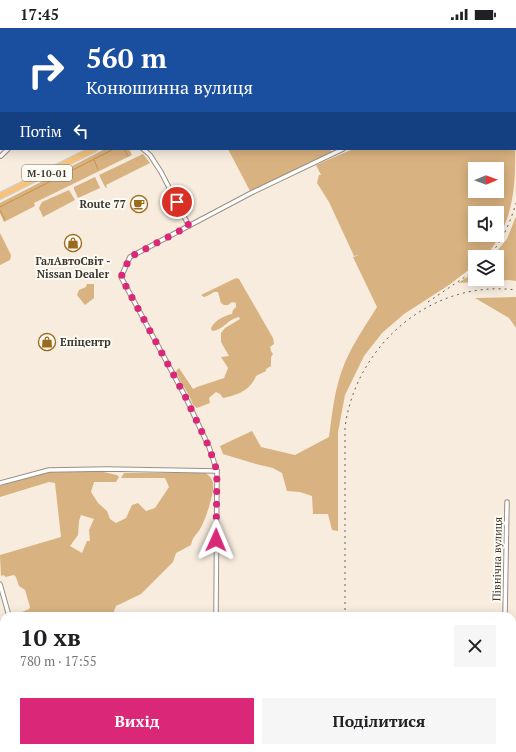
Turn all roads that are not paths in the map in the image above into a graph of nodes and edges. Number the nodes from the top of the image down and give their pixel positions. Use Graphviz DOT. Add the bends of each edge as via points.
graph roads {
  1 [pos="74,28"];
  2 [pos="81,28"];
  3 [pos="92,150"];
  4 [pos="144,150"];
  5 [pos="341,150"];
  6 [pos="0,196"];
  7 [pos="189,226"];
  8 [pos="217,471"];
  9 [pos="0,482"];
  10 [pos="507,502"];
  11 [pos="0,584"];
  12 [pos="8,612"];
  13 [pos="216,612"];
  14 [pos="505,612"];
  1 -- 2 [label="street"];
  3 -- 6 [label="highway, М-10-01"];
  4 -- 7 [label="street" via="161,172"];
  5 -- 7 [label="street"];
  7 -- 8 [label="street" via="130,257 121,277 185,396 209,447"];
  8 -- 9 [label="street" via="49,470"];
  8 -- 13 [label="street"];
  10 -- 14 [label="street, Північна вулиця"];
  11 -- 12 [label="street"];
}
